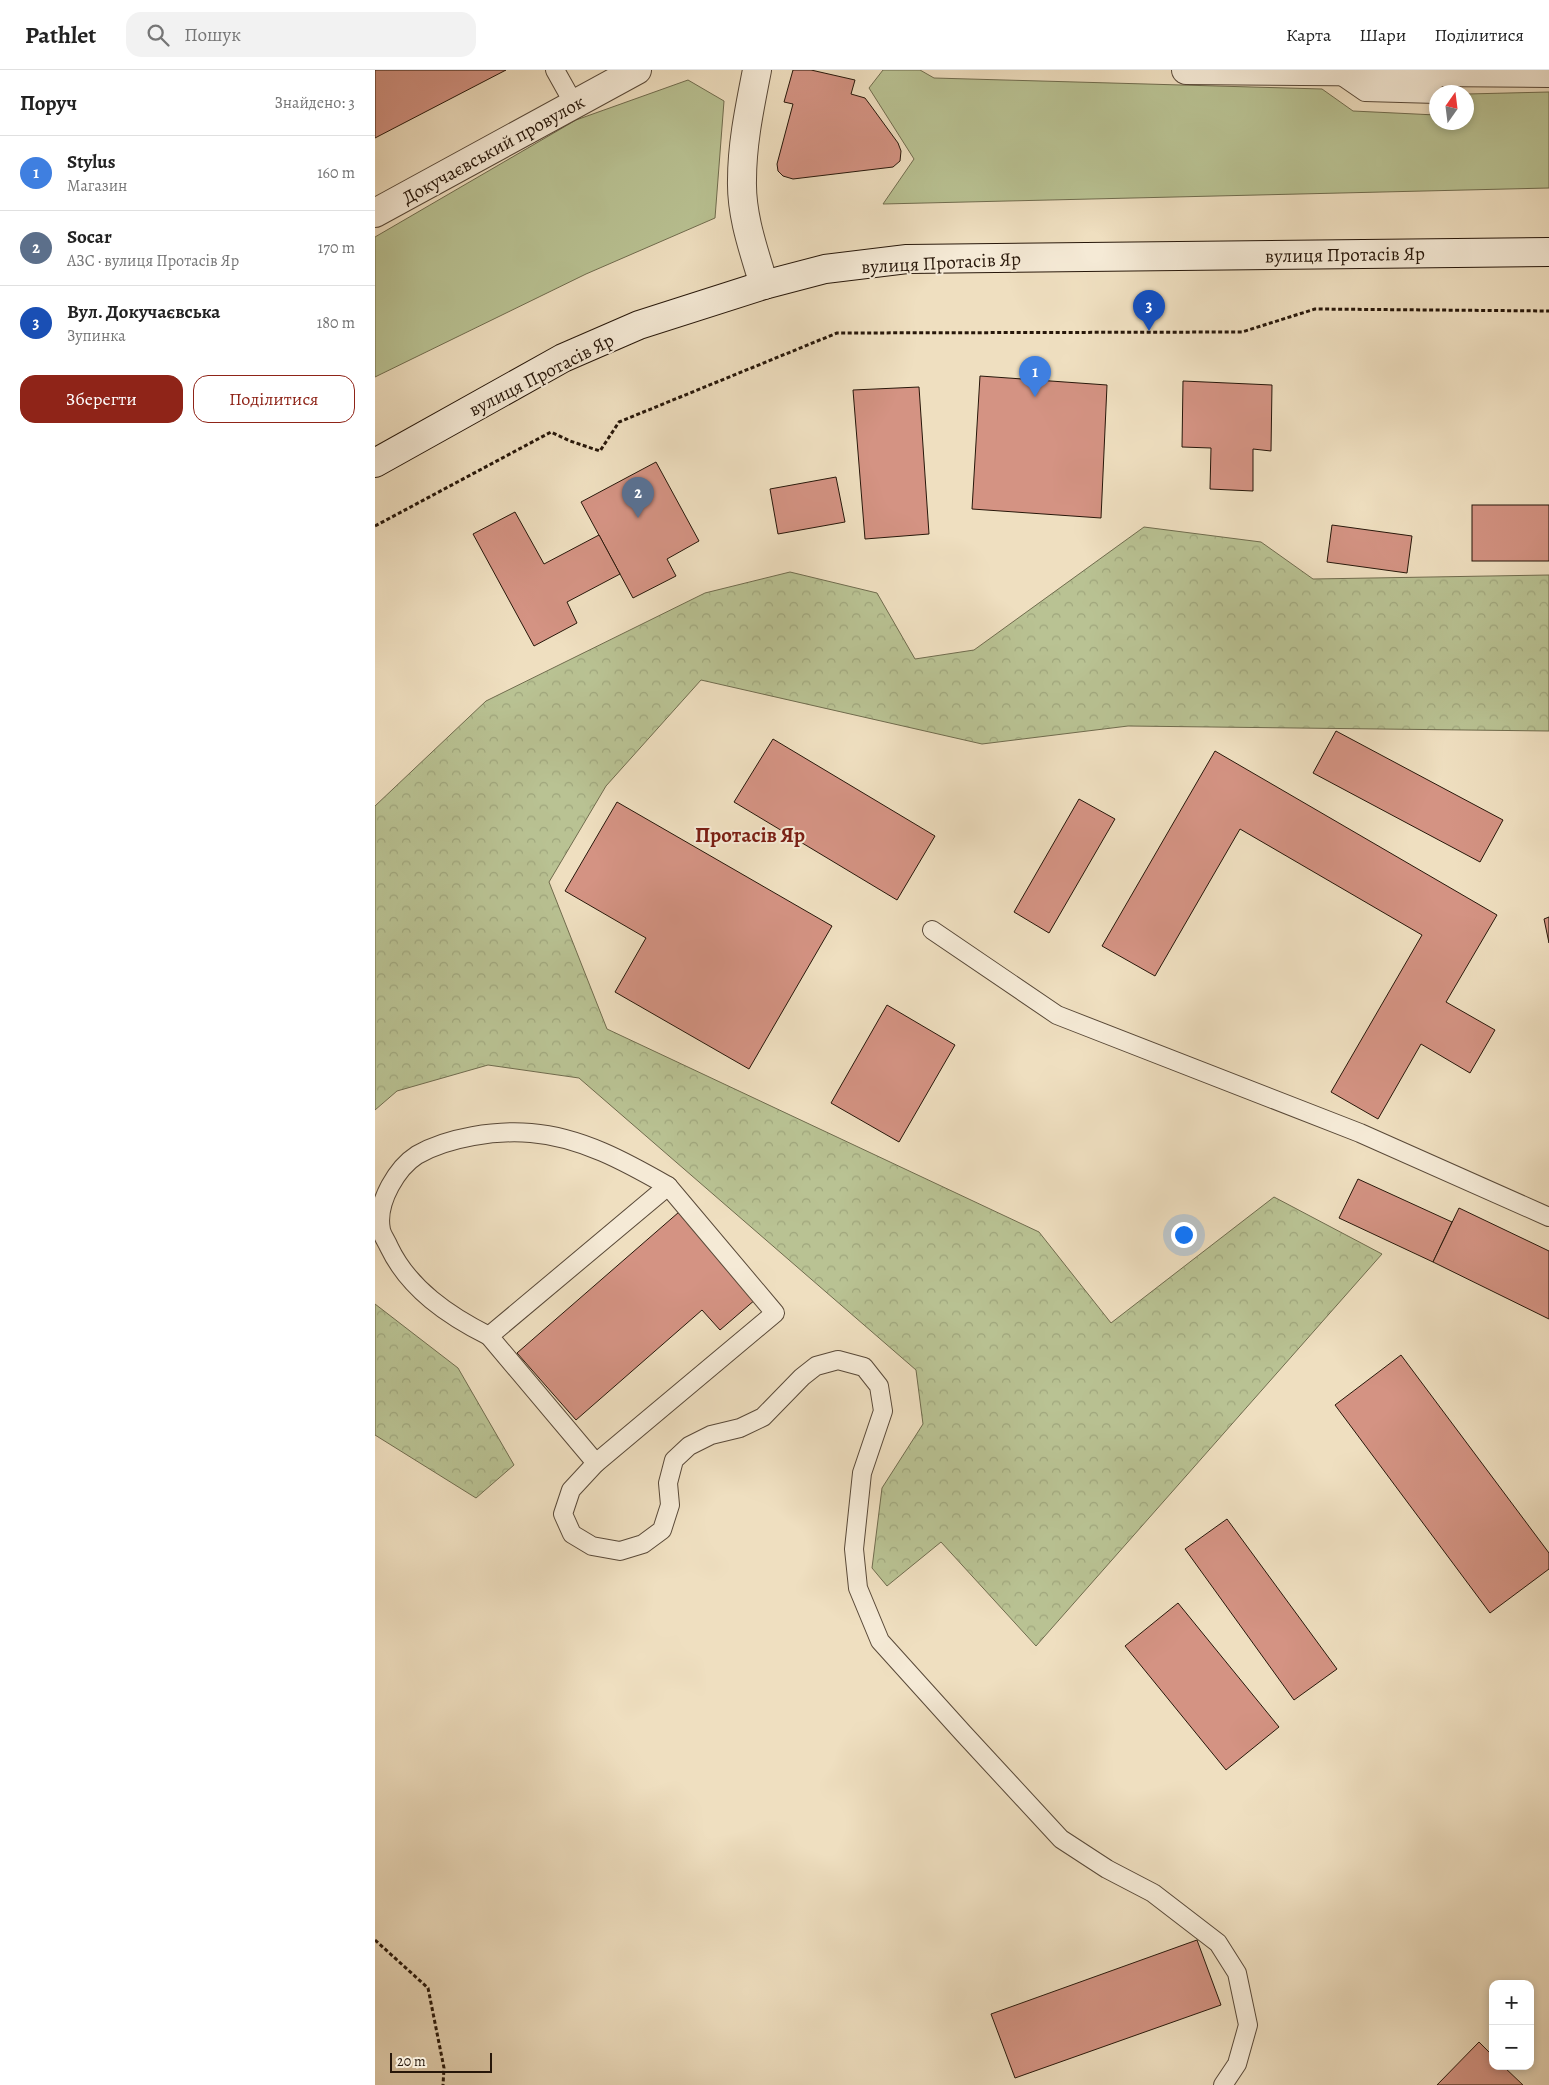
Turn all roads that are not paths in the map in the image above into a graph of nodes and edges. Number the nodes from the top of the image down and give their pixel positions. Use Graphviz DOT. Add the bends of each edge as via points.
graph roads {
  1 [pos="555,70"];
  2 [pos="637,70"];
  3 [pos="757,70"];
  4 [pos="1186,70"];
  5 [pos="1336,72"];
  6 [pos="1467,73"];
  7 [pos="1549,73"];
  8 [pos="1452,85"];
  9 [pos="1429,94"];
  10 [pos="574,104"];
  11 [pos="375,213"];
  12 [pos="1549,252"];
  13 [pos="764,285"];
  14 [pos="375,463"];
  15 [pos="932,930"];
  16 [pos="668,1186"];
  17 [pos="1549,1217"];
  18 [pos="489,1336"];
  19 [pos="595,1463"];
  20 [pos="1223,2085"];
  1 -- 10 [label="lane"];
  2 -- 10 [label="main road, Докучаєвський провулок"];
  3 -- 13 [label="main road" via="745,133 741,181 745,220"];
  4 -- 5 [label="main road"];
  5 -- 6 [label="main road"];
  5 -- 9 [label="lane" via="1365,92"];
  6 -- 7 [label="main road"];
  6 -- 8 [label="lane"];
  10 -- 11 [label="main road, Докучаєвський провулок"];
  12 -- 13 [label="main road, вулиця Протасів Яр" via="907,259 825,270"];
  13 -- 14 [label="main road, вулиця Протасів Яр" via="639,325 563,358"];
  15 -- 17 [label="lane" via="1057,1015 1360,1132"];
  16 -- 18 [label="lane"];
  16 -- 18 [label="lane" via="619,1159 578,1142 531,1133 484,1133 416,1155 397,1174 382,1200 381,1230 396,1261 416,1286 461,1322"];
  16 -- 19 [label="lane" via="775,1312"];
  18 -- 19 [label="lane"];
  19 -- 20 [label="lane" via="571,1490 563,1514 572,1534 592,1546 620,1551 643,1544 662,1530 669,1505 668,1482 674,1460 689,1446 763,1417 816,1366 838,1360 863,1366 879,1386 883,1410 861,1473 853,1549 858,1588 880,1640 1061,1839 1107,1869 1153,1893 1219,1943 1237,1973 1248,2025 1237,2064"];
}
